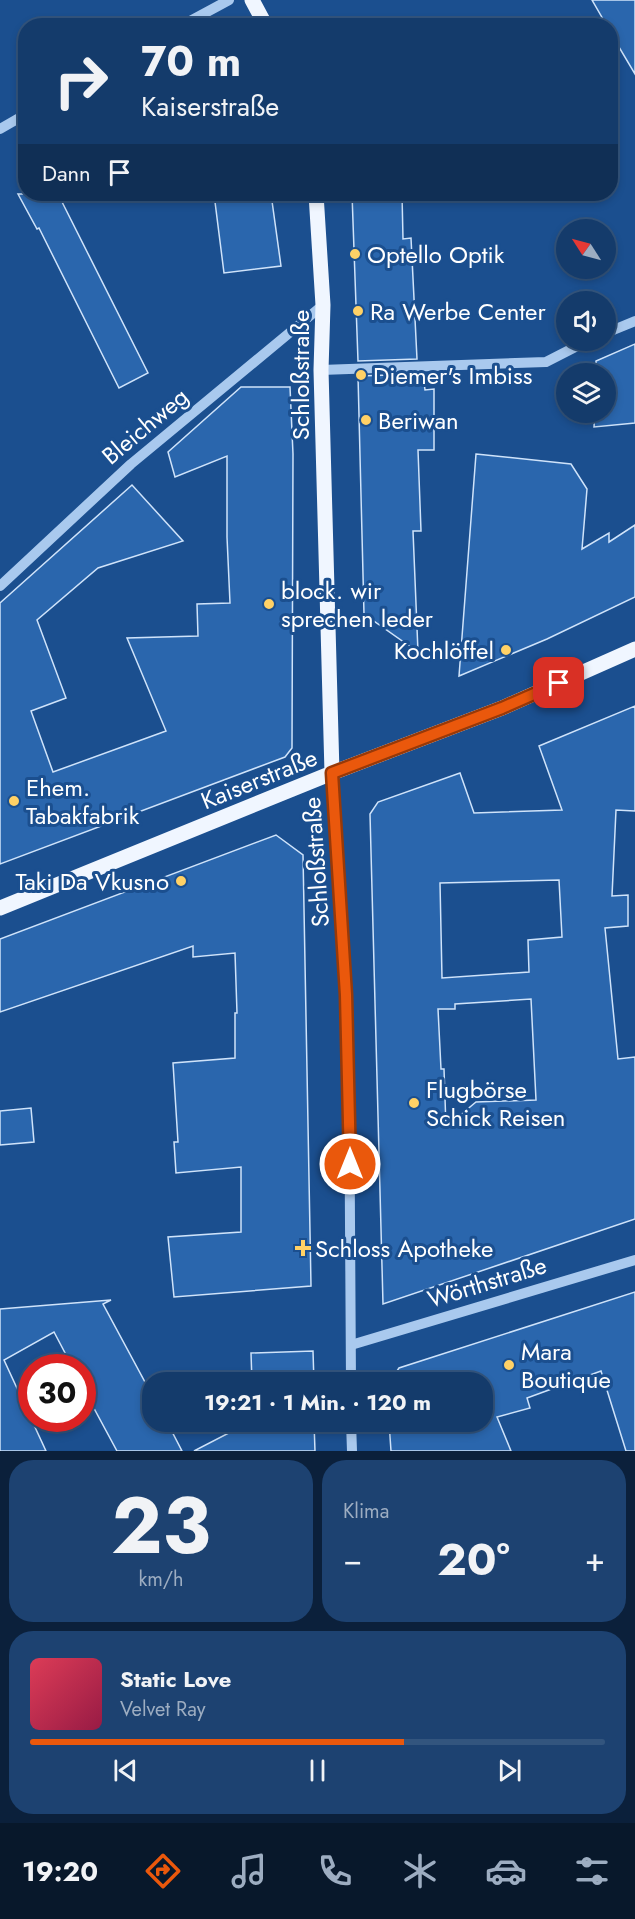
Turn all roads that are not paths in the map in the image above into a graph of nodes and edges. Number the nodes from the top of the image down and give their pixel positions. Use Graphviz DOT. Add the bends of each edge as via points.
graph roads {
  1 [pos="229,0"];
  2 [pos="252,0"];
  3 [pos="196,18"];
  4 [pos="262,18"];
  5 [pos="18,119"];
  6 [pos="0,129"];
  7 [pos="316,201"];
  8 [pos="323,305"];
  9 [pos="635,321"];
  10 [pos="616,329"];
  11 [pos="568,351"];
  12 [pos="321,370"];
  13 [pos="0,586"];
  14 [pos="635,649"];
  15 [pos="332,773"];
  16 [pos="0,908"];
  17 [pos="635,1260"];
  18 [pos="351,1345"];
  19 [pos="351,1372"];
  20 [pos="351,1432"];
  21 [pos="352,1451"];
  1 -- 3 [label="street"];
  2 -- 4 [label="main road"];
  5 -- 6 [label="street"];
  7 -- 8 [label="main road, Schloßstraße"];
  8 -- 12 [label="main road, Schloßstraße"];
  8 -- 13 [label="street, Bleichweg" via="131,464"];
  9 -- 10 [label="street"];
  11 -- 12 [label="street" via="546,362"];
  12 -- 15 [label="main road, Schloßstraße"];
  14 -- 15 [label="main road, Kaiserstraße" via="502,708"];
  15 -- 16 [label="main road, Kaiserstraße"];
  15 -- 18 [label="street, Schloßstraße" via="349,1061"];
  17 -- 18 [label="street, Wörthstraße"];
  18 -- 19 [label="street, Schloßstraße"];
  20 -- 21 [label="street"];
}
